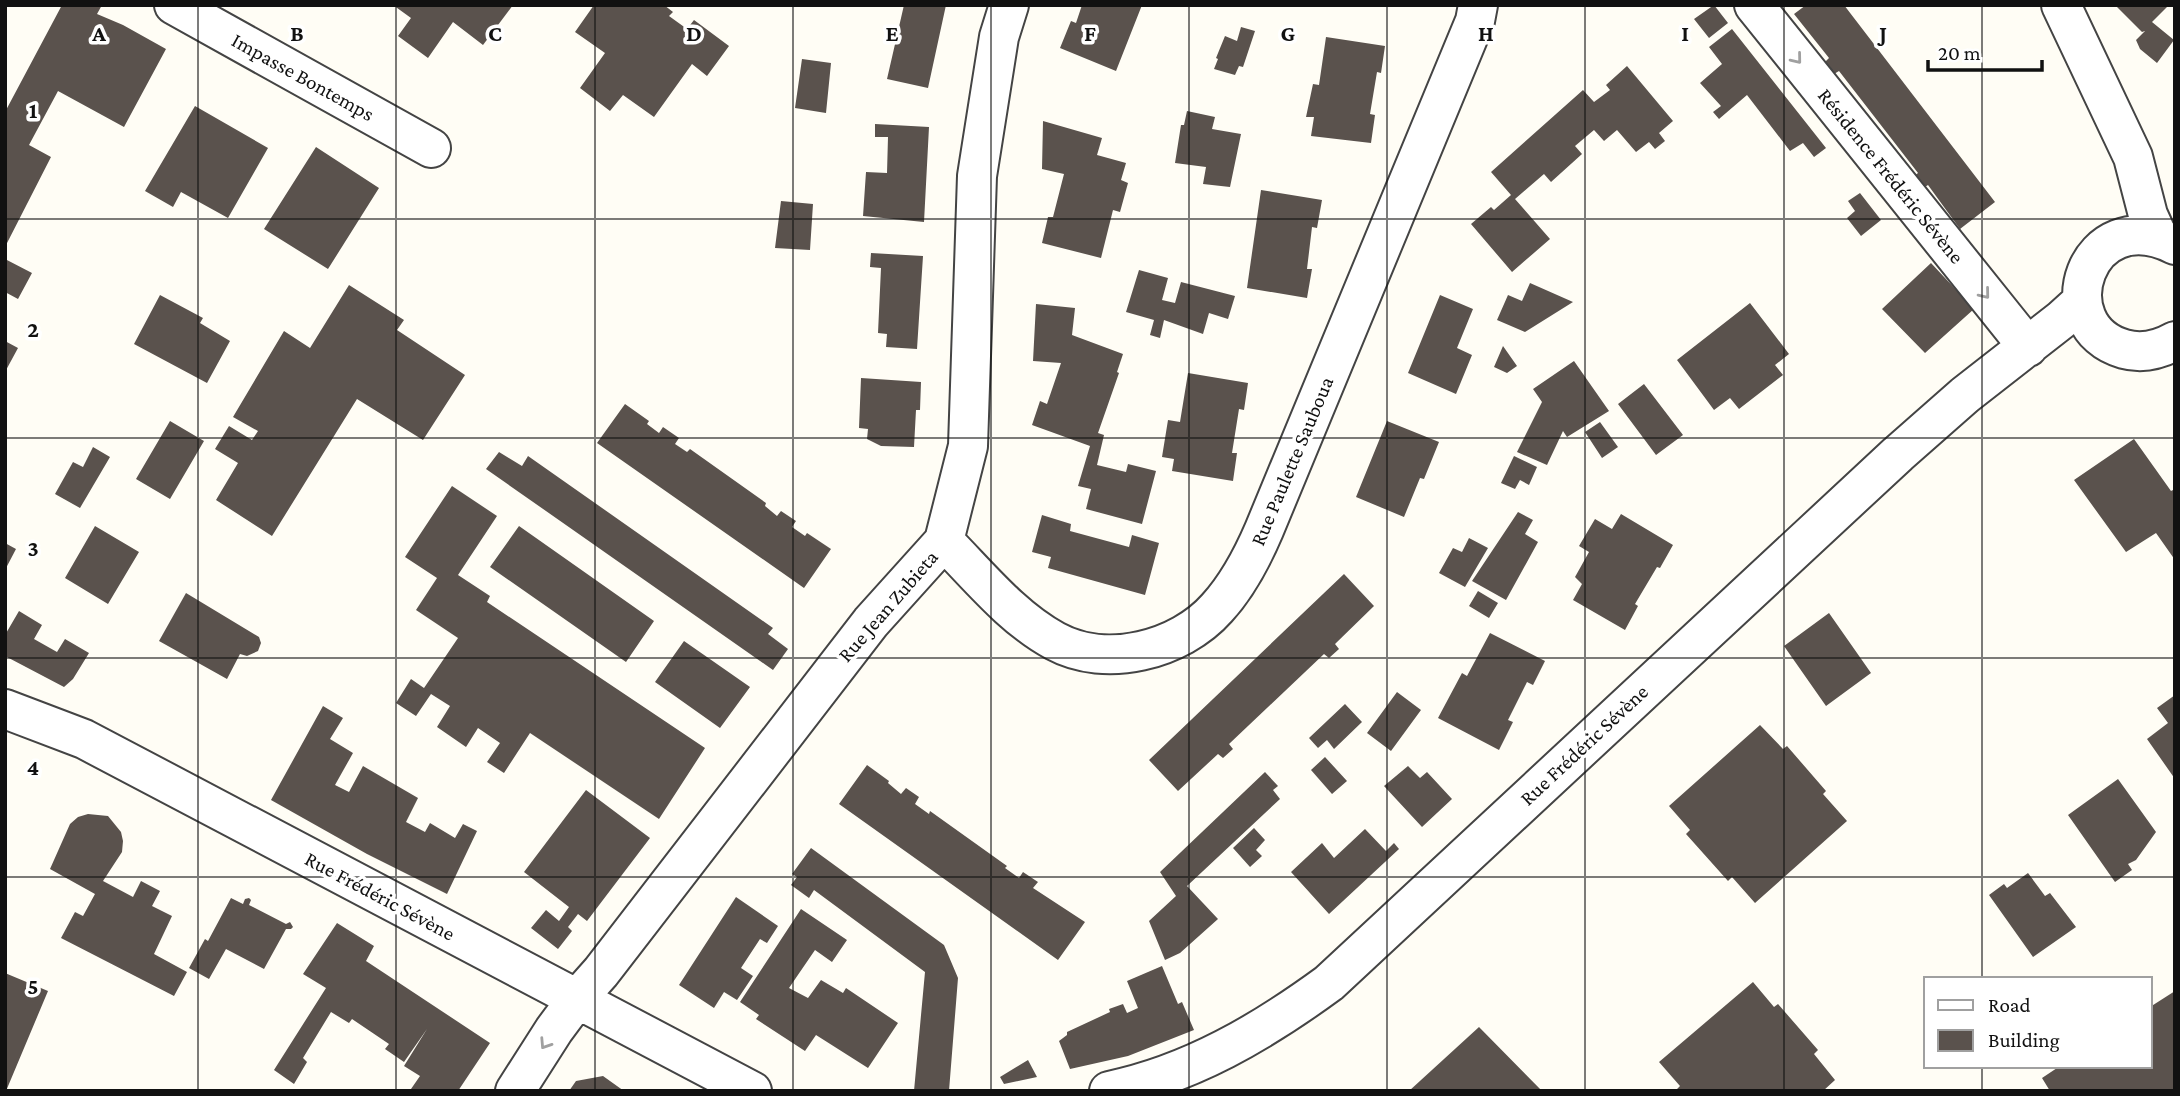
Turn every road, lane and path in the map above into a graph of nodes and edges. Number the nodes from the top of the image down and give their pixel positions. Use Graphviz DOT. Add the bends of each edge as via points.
graph roads {
  1 [pos="174,5"];
  2 [pos="1009,5"];
  3 [pos="1478,5"];
  4 [pos="1755,5"];
  5 [pos="2061,5"];
  6 [pos="432,148"];
  7 [pos="2133,157"];
  8 [pos="2118,239"];
  9 [pos="2166,241"];
  10 [pos="2082,301"];
  11 [pos="2103,339"];
  12 [pos="2175,341"];
  13 [pos="2028,347"];
  14 [pos="944,541"];
  15 [pos="5,709"];
  16 [pos="577,999"];
  17 [pos="515,1091"];
  18 [pos="752,1091"];
  19 [pos="1109,1091"];
  1 -- 6 [label="street, Impasse Bontemps"];
  2 -- 14 [label="street, Rue Jean Zubieta" via="999,37 976,176 968,446"];
  3 -- 14 [label="street, Rue Paulette Sauboua" via="1264,530 1240,577 1216,610 1195,628 1163,643 1132,653 1091,653 1056,642 1016,612"];
  4 -- 13 [label="street, Résidence Frédéric Sévène, one-way"];
  5 -- 7 [label="street"];
  7 -- 8 [label="street"];
  7 -- 9 [label="street" via="2148,215"];
  8 -- 9 [label="street" via="2137,235"];
  8 -- 10 [label="street" via="2101,249 2089,264"];
  10 -- 11 [label="street"];
  10 -- 13 [label="street, Rue Frédéric Sévène"];
  11 -- 12 [label="street" via="2132,351 2148,351"];
  11 -- 13 [label="street"];
  13 -- 19 [label="street, Rue Frédéric Sévène" via="1898,454 1329,983 1284,1016 1179,1071"];
  14 -- 16 [label="street, Rue Jean Zubieta" via="871,622"];
  15 -- 16 [label="street, Rue Frédéric Sévène" via="84,739"];
  16 -- 17 [label="street, Rue Jean Zubieta, one-way"];
  16 -- 18 [label="street, Rue Frédéric Sévène"];
}
